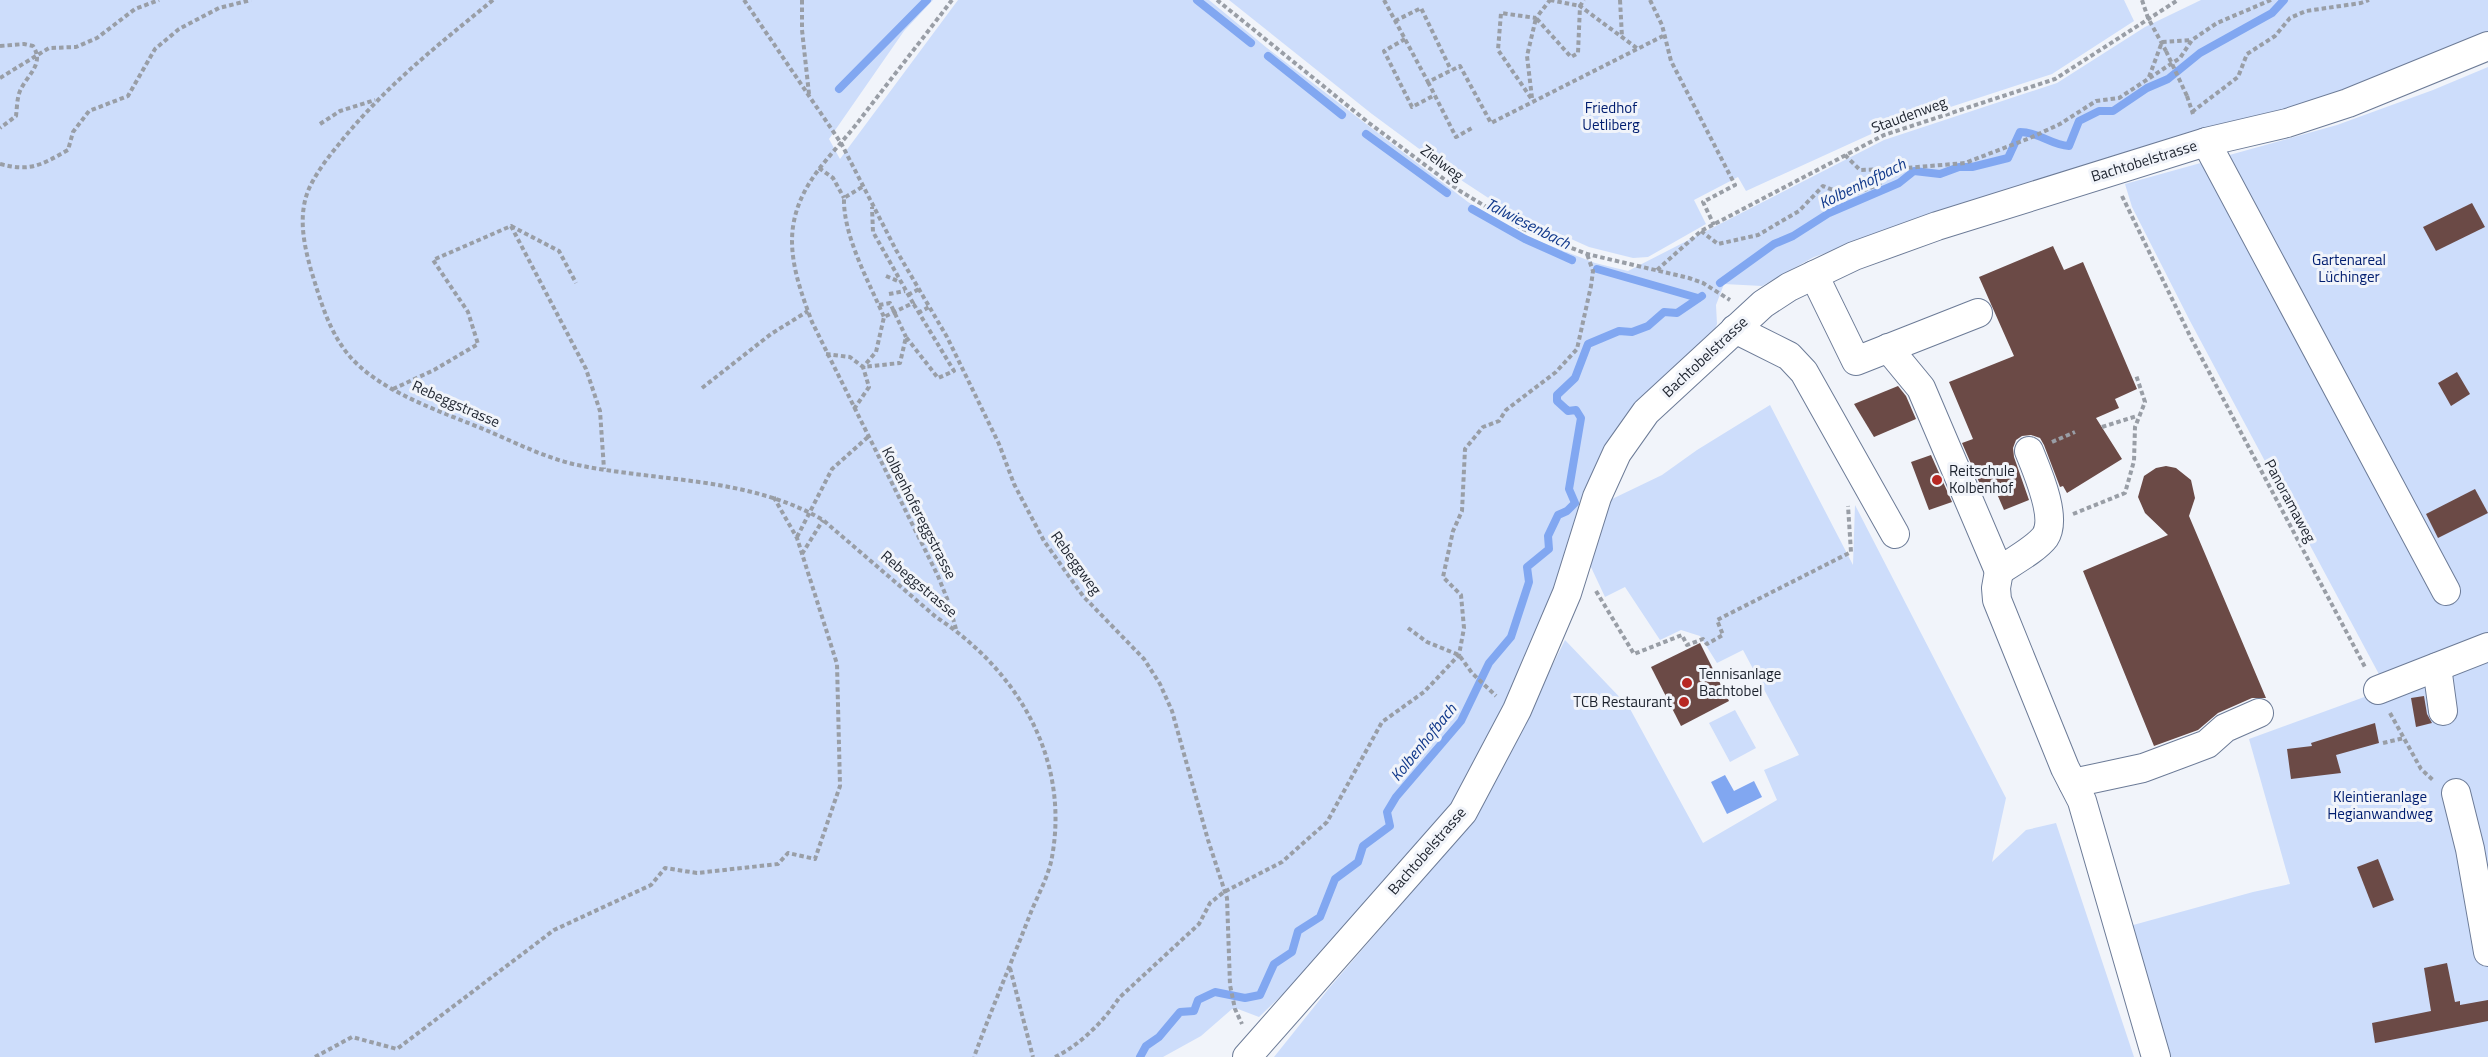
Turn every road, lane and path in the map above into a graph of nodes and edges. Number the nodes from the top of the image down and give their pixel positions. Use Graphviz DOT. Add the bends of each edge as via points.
graph roads {
  1 [pos="159,0"];
  2 [pos="251,0"];
  3 [pos="493,0"];
  4 [pos="744,0"];
  5 [pos="802,0"];
  6 [pos="952,0"];
  7 [pos="1217,0"];
  8 [pos="1384,0"];
  9 [pos="1550,0"];
  10 [pos="1584,0"];
  11 [pos="1620,0"];
  12 [pos="1650,0"];
  13 [pos="2142,0"];
  14 [pos="2178,0"];
  15 [pos="2271,0"];
  16 [pos="2369,0"];
  17 [pos="1581,6"];
  18 [pos="1536,18"];
  19 [pos="2148,18"];
  20 [pos="1395,21"];
  21 [pos="1664,36"];
  22 [pos="1622,37"];
  23 [pos="1405,39"];
  24 [pos="2192,40"];
  25 [pos="2162,42"];
  26 [pos="0,45"];
  27 [pos="2488,46"];
  28 [pos="1638,49"];
  29 [pos="38,53"];
  30 [pos="1451,70"];
  31 [pos="0,78"];
  32 [pos="2148,79"];
  33 [pos="1428,82"];
  34 [pos="810,95"];
  35 [pos="1435,95"];
  36 [pos="2187,96"];
  37 [pos="376,100"];
  38 [pos="1533,100"];
  39 [pos="2192,112"];
  40 [pos="320,124"];
  41 [pos="0,128"];
  42 [pos="1472,128"];
  43 [pos="2206,142"];
  44 [pos="841,143"];
  45 [pos="1845,155"];
  46 [pos="0,164"];
  47 [pos="819,168"];
  48 [pos="1894,169"];
  49 [pos="2106,172"];
  50 [pos="862,187"];
  51 [pos="844,198"];
  52 [pos="872,205"];
  53 [pos="1714,225"];
  54 [pos="511,226"];
  55 [pos="1701,231"];
  56 [pos="1587,254"];
  57 [pos="1657,270"];
  58 [pos="1814,275"];
  59 [pos="886,276"];
  60 [pos="901,282"];
  61 [pos="576,283"];
  62 [pos="919,289"];
  63 [pos="907,293"];
  64 [pos="889,294"];
  65 [pos="913,303"];
  66 [pos="879,306"];
  67 [pos="929,307"];
  68 [pos="808,311"];
  69 [pos="893,312"];
  70 [pos="918,313"];
  71 [pos="1978,313"];
  72 [pos="884,317"];
  73 [pos="1742,322"];
  74 [pos="906,337"];
  75 [pos="1888,348"];
  76 [pos="826,354"];
  77 [pos="863,367"];
  78 [pos="2136,375"];
  79 [pos="702,388"];
  80 [pos="393,389"];
  81 [pos="854,409"];
  82 [pos="2138,416"];
  83 [pos="2102,427"];
  84 [pos="868,437"];
  85 [pos="2029,451"];
  86 [pos="604,469"];
  87 [pos="774,496"];
  88 [pos="1848,501"];
  89 [pos="811,513"];
  90 [pos="2049,516"];
  91 [pos="823,520"];
  92 [pos="1894,534"];
  93 [pos="797,538"];
  94 [pos="802,554"];
  95 [pos="1577,560"];
  96 [pos="1999,571"];
  97 [pos="2446,591"];
  98 [pos="1408,628"];
  99 [pos="956,629"];
  100 [pos="2488,647"];
  101 [pos="1459,655"];
  102 [pos="2438,667"];
  103 [pos="2379,690"];
  104 [pos="1493,694"];
  105 [pos="2443,711"];
  106 [pos="2259,713"];
  107 [pos="2404,738"];
  108 [pos="2383,743"];
  109 [pos="2073,783"];
  110 [pos="2456,793"];
  111 [pos="1224,892"];
  112 [pos="2488,952"];
  113 [pos="1010,966"];
  114 [pos="1235,1009"];
  115 [pos="315,1057"];
  116 [pos="974,1057"];
  117 [pos="1033,1057"];
  118 [pos="1055,1057"];
  119 [pos="1247,1057"];
  120 [pos="2156,1057"];
  1 -- 29 [label="path" via="135,9 98,38"];
  2 -- 46 [label="path" via="219,8 179,29 155,50 128,96 89,111 73,132 68,150 44,163 21,169"];
  3 -- 37 [label="path, Rebeggstrasse"];
  4 -- 34 [label="path, Rebeggweg"];
  5 -- 34 [label="path"];
  6 -- 44 [label="path, Kolbenhofereggstrasse"];
  7 -- 56 [label="path, Zielweg" via="1460,191 1523,229"];
  8 -- 20 [label="path"];
  9 -- 17 [label="path"];
  9 -- 18 [label="path"];
  10 -- 17 [label="path"];
  11 -- 22 [label="path"];
  12 -- 21 [label="path"];
  13 -- 19 [label="path"];
  14 -- 19 [label="path, Staudenweg"];
  15 -- 24 [label="path" via="2217,23"];
  16 -- 39 [label="path" via="2306,11 2290,18 2275,36 2247,54 2238,76"];
  17 -- 18 [label="path" via="1578,53 1571,57"];
  17 -- 22 [label="path"];
  18 -- 38 [label="path" via="1527,56"];
  18 -- 38 [label="path" via="1501,13 1498,50"];
  19 -- 25 [label="path"];
  19 -- 45 [label="path, Staudenweg" via="2055,79 1884,135"];
  20 -- 23 [label="path"];
  20 -- 30 [label="path" via="1420,8"];
  21 -- 28 [label="path"];
  21 -- 53 [label="path" via="1671,61 1736,185 1703,202"];
  22 -- 28 [label="path"];
  23 -- 33 [label="path"];
  23 -- 35 [label="path" via="1384,51 1412,107"];
  24 -- 25 [label="path"];
  24 -- 32 [label="path" via="2180,58"];
  25 -- 32 [label="path"];
  25 -- 36 [label="path, bridge"];
  26 -- 29 [label="path" via="24,44 33,46"];
  27 -- 43 [label="street, Bachtobelstrasse" via="2348,103 2287,123"];
  28 -- 38 [label="path"];
  29 -- 31 [label="path"];
  29 -- 41 [label="path" via="38,62 20,91 16,116"];
  30 -- 33 [label="path"];
  30 -- 38 [label="path" via="1460,66 1491,123"];
  32 -- 48 [label="path" via="2119,98 2096,101 2060,124 1995,153 1965,163"];
  33 -- 35 [label="path"];
  34 -- 44 [label="path, Rebeggweg"];
  35 -- 42 [label="path" via="1456,137"];
  37 -- 40 [label="path" via="340,111"];
  37 -- 80 [label="path, Rebeggstrasse" via="319,170 308,190 302,219 306,252 334,333 368,374"];
  43 -- 49 [label="street, Bachtobelstrasse"];
  43 -- 97 [label="street"];
  44 -- 47 [label="path, Kolbenhofereggstrasse"];
  44 -- 50 [label="path, Rebeggweg"];
  45 -- 48 [label="path" via="1860,170"];
  45 -- 53 [label="path, Staudenweg"];
  47 -- 51 [label="path" via="832,178"];
  47 -- 68 [label="path, Kolbenhofereggstrasse" via="800,201 791,240"];
  48 -- 55 [label="path" via="1878,185 1848,196 1823,186 1800,211 1758,235 1718,244"];
  49 -- 58 [label="street, Bachtobelstrasse" via="1937,226"];
  49 -- 103 [label="path, Panoramaweg" via="2117,186 2190,336"];
  50 -- 51 [label="path"];
  50 -- 52 [label="path, Rebeggweg"];
  51 -- 66 [label="path" via="844,213 859,260"];
  52 -- 60 [label="path" via="873,232"];
  52 -- 62 [label="path, Rebeggweg"];
  53 -- 55 [label="path, Staudenweg"];
  54 -- 61 [label="path" via="559,251"];
  54 -- 80 [label="path" via="433,260 468,312 478,344"];
  54 -- 86 [label="path" via="586,369 600,411"];
  55 -- 57 [label="path, Staudenweg"];
  56 -- 57 [label="path, Zielweg"];
  56 -- 101 [label="path" via="1593,271 1577,349 1556,372 1506,410 1499,421 1483,427 1465,449 1462,511 1453,531 1443,577 1461,595 1464,628"];
  57 -- 73 [label="path, Zielweg" via="1718,291"];
  58 -- 73 [label="street, Bachtobelstrasse" via="1776,295"];
  58 -- 75 [label="street" via="1856,361"];
  59 -- 60 [label="path"];
  60 -- 63 [label="path"];
  62 -- 63 [label="path"];
  62 -- 67 [label="path, Rebeggweg"];
  63 -- 64 [label="path"];
  63 -- 65 [label="path"];
  65 -- 69 [label="path"];
  65 -- 70 [label="path"];
  66 -- 69 [label="path" via="890,303"];
  66 -- 72 [label="path"];
  67 -- 70 [label="path"];
  67 -- 111 [label="path, Rebeggweg" via="1044,541 1083,596 1144,659 1160,684 1172,711"];
  68 -- 76 [label="path, Kolbenhofereggstrasse"];
  68 -- 79 [label="path" via="771,334"];
  69 -- 72 [label="path"];
  69 -- 74 [label="path"];
  70 -- 74 [label="path" via="954,371 938,378"];
  71 -- 75 [label="street"];
  72 -- 77 [label="path" via="876,352"];
  73 -- 92 [label="street" via="1789,356 1804,372"];
  73 -- 95 [label="street, Bachtobelstrasse" via="1646,412 1617,453 1597,497"];
  74 -- 77 [label="path" via="900,363"];
  75 -- 96 [label="street" via="1921,388"];
  76 -- 77 [label="path" via="850,357"];
  76 -- 81 [label="path, Kolbenhofereggstrasse"];
  77 -- 81 [label="path" via="869,387"];
  78 -- 82 [label="path" via="2145,402"];
  80 -- 86 [label="path, Rebeggstrasse" via="554,458"];
  81 -- 84 [label="path, Kolbenhofereggstrasse"];
  82 -- 83 [label="path"];
  82 -- 90 [label="path" via="2134,427 2134,461 2125,493 2067,516 2065,510"];
  84 -- 89 [label="path" via="832,469"];
  84 -- 99 [label="path, Kolbenhofereggstrasse" via="938,576"];
  85 -- 90 [label="street"];
  86 -- 87 [label="path, Rebeggstrasse"];
  87 -- 89 [label="path, Rebeggstrasse"];
  87 -- 93 [label="path"];
  88 -- 95 [label="path" via="1851,552 1717,620 1723,635 1707,644 1703,639 1687,645 1682,635 1634,654"];
  89 -- 91 [label="path, Rebeggstrasse"];
  89 -- 93 [label="path"];
  90 -- 96 [label="street" via="2043,539"];
  91 -- 94 [label="path"];
  91 -- 99 [label="path, Rebeggstrasse" via="936,617"];
  93 -- 94 [label="path"];
  94 -- 115 [label="path" via="837,664 840,786 815,859 788,854 778,864 697,873 664,868 651,885 554,930 396,1049 352,1037"];
  95 -- 119 [label="street, Bachtobelstrasse" via="1567,593 1509,728 1462,812"];
  96 -- 109 [label="street" via="1997,600"];
  98 -- 101 [label="path" via="1426,642"];
  99 -- 113 [label="path, Kolbenhofereggstrasse" via="1021,699 1033,719 1052,773 1056,822 1052,859"];
  100 -- 102 [label="street"];
  101 -- 104 [label="path"];
  101 -- 111 [label="path" via="1424,692 1382,722 1327,822 1282,862"];
  102 -- 103 [label="street"];
  102 -- 105 [label="street"];
  103 -- 107 [label="path, Panoramaweg"];
  106 -- 109 [label="street" via="2225,728 2207,744 2143,768"];
  107 -- 108 [label="path"];
  107 -- 110 [label="path, Panoramaweg" via="2426,776"];
  109 -- 120 [label="street" via="2082,801"];
  110 -- 112 [label="street"];
  111 -- 114 [label="path, Rebeggweg"];
  111 -- 118 [label="path" via="1210,903 1199,924 1119,998 1112,1010 1071,1049"];
  113 -- 116 [label="path, Kolbenhofereggstrasse"];
  113 -- 117 [label="path"];
}
